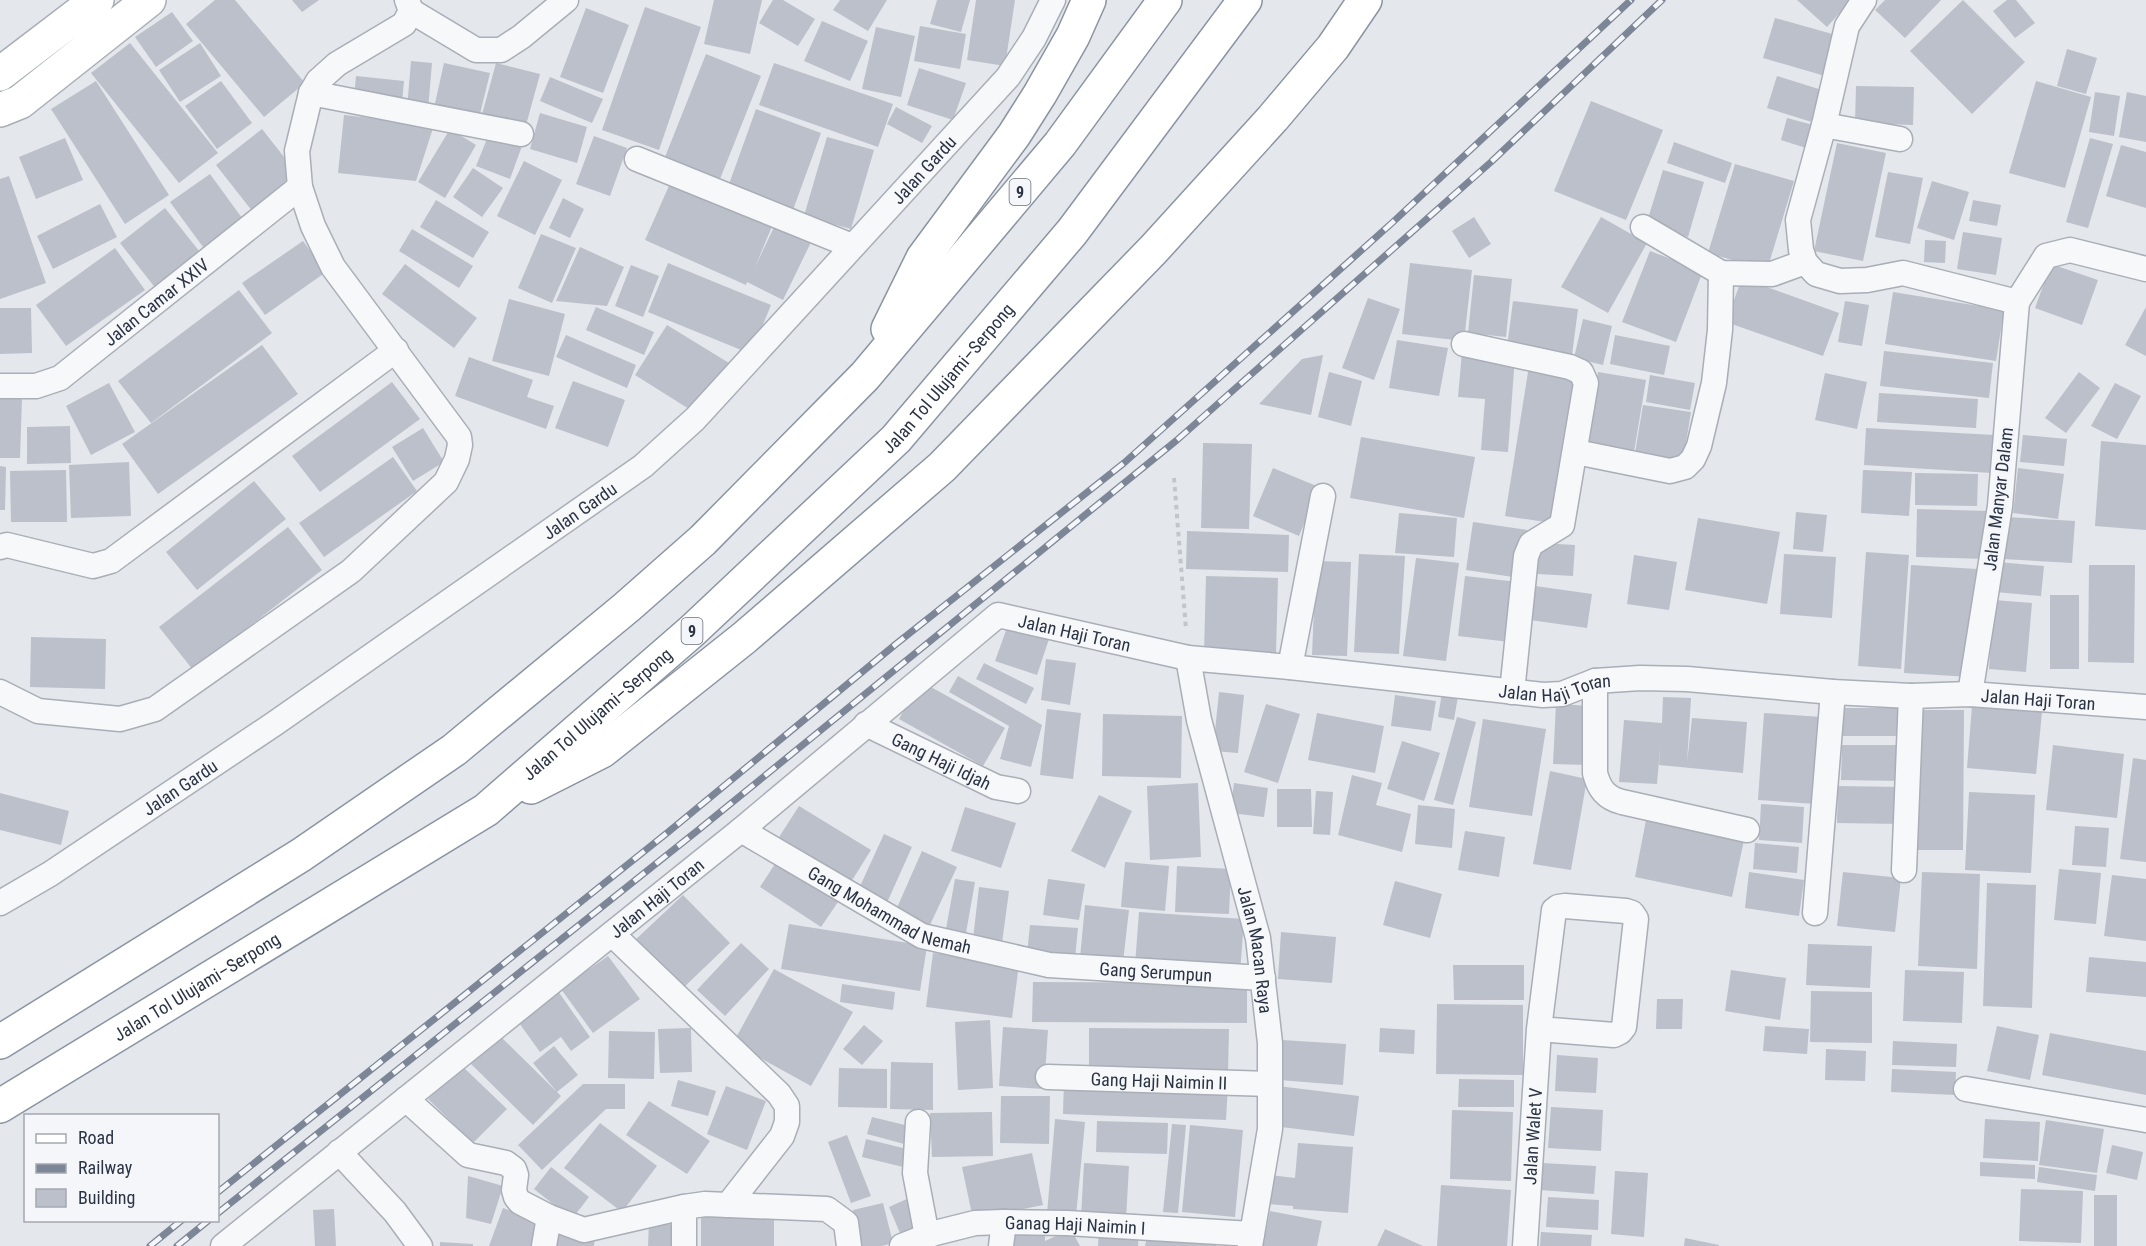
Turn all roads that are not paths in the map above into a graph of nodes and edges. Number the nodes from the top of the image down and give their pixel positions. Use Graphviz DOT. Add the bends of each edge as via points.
graph roads {
  1 [pos="97,0"];
  2 [pos="149,0"];
  3 [pos="566,0"];
  4 [pos="1053,0"];
  5 [pos="1089,0"];
  6 [pos="1165,0"];
  7 [pos="1245,0"];
  8 [pos="1365,0"];
  9 [pos="1864,0"];
  10 [pos="409,5"];
  11 [pos="0,74"];
  12 [pos="311,93"];
  13 [pos="0,110"];
  14 [pos="1824,125"];
  15 [pos="521,134"];
  16 [pos="1900,139"];
  17 [pos="638,159"];
  18 [pos="300,187"];
  19 [pos="1643,227"];
  20 [pos="852,246"];
  21 [pos="1806,262"];
  22 [pos="2146,269"];
  23 [pos="1721,273"];
  24 [pos="2018,302"];
  25 [pos="1464,344"];
  26 [pos="396,350"];
  27 [pos="865,376"];
  28 [pos="0,386"];
  29 [pos="1576,452"];
  30 [pos="1323,496"];
  31 [pos="0,547"];
  32 [pos="1188,658"];
  33 [pos="1290,667"];
  34 [pos="1595,681"];
  35 [pos="0,692"];
  36 [pos="1512,693"];
  37 [pos="1833,693"];
  38 [pos="1970,694"];
  39 [pos="1911,696"];
  40 [pos="2146,707"];
  41 [pos="866,724"];
  42 [pos="1018,791"];
  43 [pos="486,810"];
  44 [pos="741,830"];
  45 [pos="1747,830"];
  46 [pos="1904,870"];
  47 [pos="0,903"];
  48 [pos="1815,913"];
  49 [pos="612,934"];
  50 [pos="1049,965"];
  51 [pos="1263,978"];
  52 [pos="1539,1029"];
  53 [pos="0,1042"];
  54 [pos="1048,1077"];
  55 [pos="1270,1084"];
  56 [pos="1966,1089"];
  57 [pos="406,1099"];
  58 [pos="0,1106"];
  59 [pos="2146,1120"];
  60 [pos="918,1122"];
  61 [pos="339,1152"];
  62 [pos="728,1205"];
  63 [pos="684,1207"];
  64 [pos="549,1217"];
  65 [pos="1004,1222"];
  66 [pos="927,1236"];
  67 [pos="1251,1240"];
  68 [pos="223,1246"];
  69 [pos="420,1246"];
  70 [pos="544,1246"];
  71 [pos="684,1246"];
  72 [pos="849,1246"];
  73 [pos="902,1246"];
  74 [pos="1001,1246"];
  75 [pos="1525,1246"];
  1 -- 11 [label="main road"];
  2 -- 13 [label="main road" via="20,102"];
  3 -- 10 [label="street" via="501,51 476,50"];
  4 -- 20 [label="street, Jalan Gardu" via="1008,77"];
  5 -- 27 [label="main road" via="1073,36 1014,135 923,258"];
  6 -- 27 [label="main road, 9" via="1060,144"];
  7 -- 43 [label="main road, Jalan Tol Ulujami–Serpong / 9" via="1072,232 896,439 692,631"];
  8 -- 43 [label="main road" via="1333,47 1273,118 1153,250 942,467 744,638 602,751"];
  9 -- 14 [label="street" via="1847,26"];
  10 -- 12 [label="street" via="404,24 338,64 318,81"];
  12 -- 15 [label="street"];
  12 -- 18 [label="street" via="297,151"];
  14 -- 16 [label="street"];
  14 -- 21 [label="street" via="1798,220"];
  17 -- 20 [label="street"];
  18 -- 26 [label="street" via="333,267"];
  18 -- 28 [label="street, Jalan Camar XXIV" via="60,378 36,386"];
  19 -- 23 [label="street"];
  20 -- 47 [label="street, Jalan Gardu" via="695,419 643,466 273,724 50,874"];
  21 -- 23 [label="street" via="1772,274"];
  21 -- 24 [label="street" via="1816,274 1840,281 1903,273"];
  22 -- 24 [label="street, Jalan Manyar Dalam" via="2070,250 2046,256"];
  23 -- 29 [label="street" via="1714,383 1693,459 1685,467 1670,471"];
  24 -- 38 [label="street, Jalan Manyar Dalam" via="2000,506"];
  25 -- 29 [label="street" via="1581,372 1586,382"];
  26 -- 31 [label="street" via="111,561 93,566 7,545"];
  26 -- 35 [label="street" via="459,437 460,445 446,482 351,571 155,709 120,719 38,711"];
  27 -- 53 [label="main road, 9" via="703,540 454,750 301,855"];
  29 -- 36 [label="street" via="1562,525 1531,544 1527,552"];
  30 -- 33 [label="street"];
  32 -- 33 [label="street, Jalan Haji Toran"];
  32 -- 41 [label="street, Jalan Haji Toran" via="998,615"];
  32 -- 51 [label="street, Jalan Macan Raya" via="1199,720 1258,938"];
  33 -- 36 [label="street, Jalan Haji Toran"];
  34 -- 36 [label="street, Jalan Haji Toran" via="1562,694"];
  34 -- 37 [label="street, Jalan Haji Toran" via="1687,679"];
  34 -- 45 [label="street" via="1595,773 1607,796"];
  37 -- 39 [label="street, Jalan Haji Toran"];
  37 -- 48 [label="street"];
  38 -- 39 [label="street, Jalan Haji Toran"];
  38 -- 40 [label="street, Jalan Haji Toran"];
  39 -- 46 [label="street"];
  41 -- 42 [label="street, Gang Haji Idjah" via="996,787"];
  41 -- 44 [label="street, Jalan Haji Toran"];
  43 -- 58 [label="main road, Jalan Tol Ulujami–Serpong / 9"];
  44 -- 49 [label="street, Jalan Haji Toran"];
  44 -- 50 [label="street, Gang Mohammad Nemah" via="922,936"];
  49 -- 57 [label="street, Jalan Haji Toran"];
  49 -- 62 [label="street" via="786,1106 782,1136"];
  50 -- 51 [label="street, Gang Serumpun"];
  51 -- 55 [label="street, Jalan Macan Raya"];
  52 -- 52 [label="street, Jalan Walet V" via="1614,1035 1620,1032 1624,1027 1636,919 1632,913 1565,906 1554,910"];
  52 -- 75 [label="street, Jalan Walet V"];
  54 -- 55 [label="street, Gang Haji Naimin II"];
  55 -- 67 [label="street, Jalan Macan Raya" via="1270,1129"];
  56 -- 59 [label="street"];
  57 -- 61 [label="street, Jalan Haji Toran"];
  57 -- 64 [label="street" via="468,1155 506,1163 514,1169 516,1197"];
  60 -- 66 [label="street" via="915,1173"];
  61 -- 68 [label="street, Jalan Haji Toran"];
  61 -- 69 [label="street" via="395,1212"];
  62 -- 63 [label="street"];
  62 -- 72 [label="street" via="827,1209 846,1223"];
  63 -- 64 [label="street" via="592,1230"];
  63 -- 71 [label="street"];
  64 -- 70 [label="street"];
  65 -- 66 [label="street, Ganag Haji Naimin I" via="975,1223"];
  65 -- 67 [label="street, Ganag Haji Naimin I" via="1067,1223"];
  65 -- 74 [label="street"];
  66 -- 73 [label="street, Ganag Haji Naimin I"];
}
